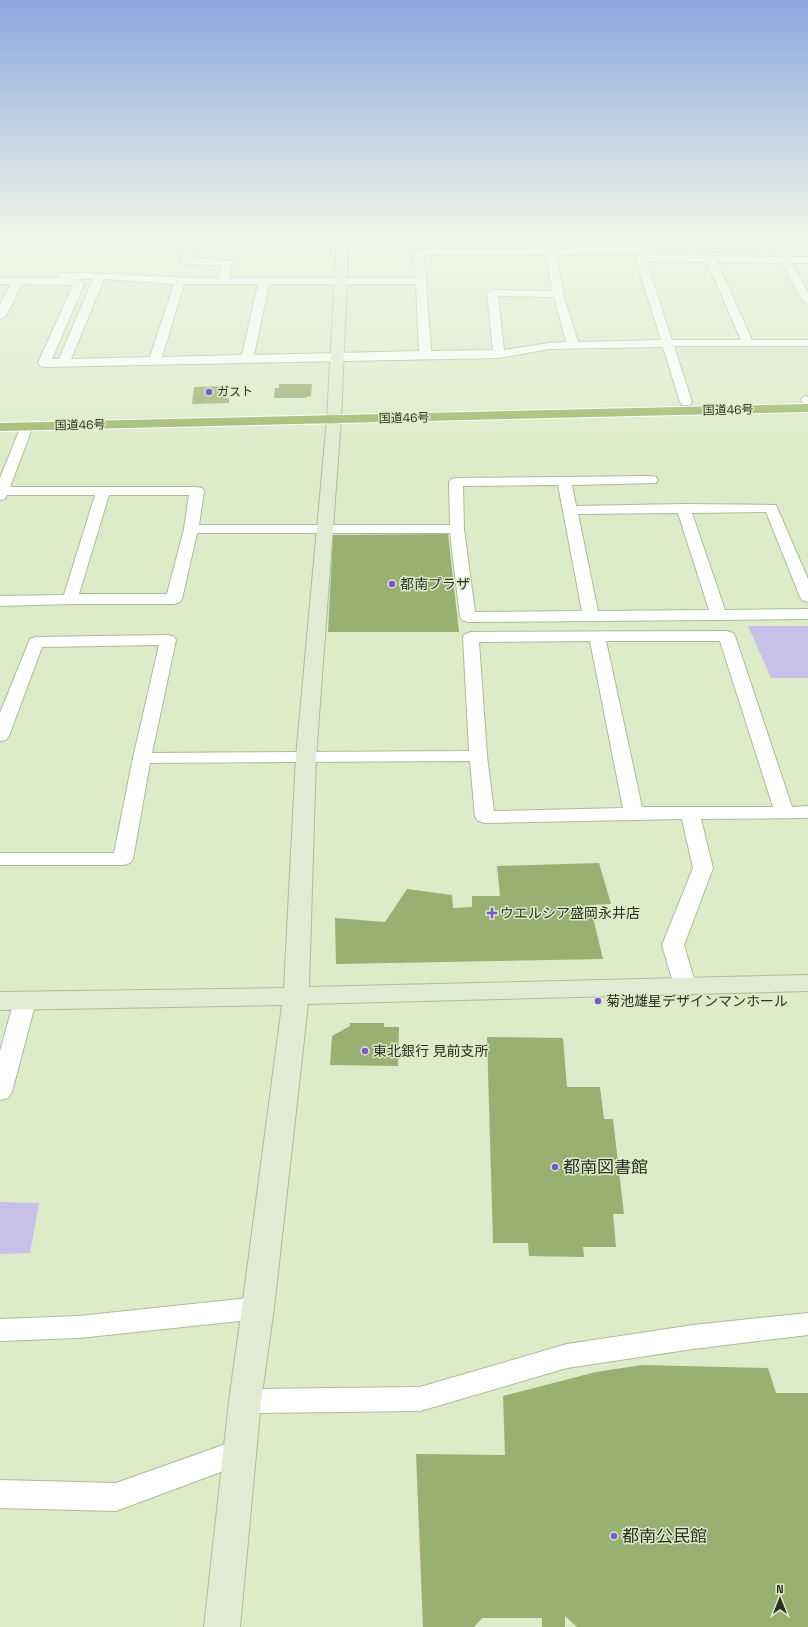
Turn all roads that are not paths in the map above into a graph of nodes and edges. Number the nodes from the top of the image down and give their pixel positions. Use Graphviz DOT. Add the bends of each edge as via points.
graph roads {
  1 [pos="67,312"];
  2 [pos="85,312"];
  3 [pos="170,312"];
  4 [pos="257,312"];
  5 [pos="340,312"];
  6 [pos="423,312"];
  7 [pos="494,312"];
  8 [pos="563,312"];
  9 [pos="657,312"];
  10 [pos="734,312"];
  11 [pos="667,343"];
  12 [pos="748,343"];
  13 [pos="808,343"];
  14 [pos="573,346"];
  15 [pos="499,354"];
  16 [pos="425,356"];
  17 [pos="338,358"];
  18 [pos="247,359"];
  19 [pos="155,361"];
  20 [pos="63,363"];
  21 [pos="686,402"];
  22 [pos="808,402"];
  23 [pos="334,415"];
  24 [pos="0,417"];
  25 [pos="27,426"];
  26 [pos="0,427"];
  27 [pos="651,480"];
  28 [pos="564,481"];
  29 [pos="1,492"];
  30 [pos="103,492"];
  31 [pos="683,508"];
  32 [pos="570,510"];
  33 [pos="191,529"];
  34 [pos="325,529"];
  35 [pos="457,529"];
  36 [pos="808,597"];
  37 [pos="70,599"];
  38 [pos="0,601"];
  39 [pos="718,614"];
  40 [pos="808,614"];
  41 [pos="591,615"];
  42 [pos="597,637"];
  43 [pos="1,732"];
  44 [pos="478,756"];
  45 [pos="306,757"];
  46 [pos="142,758"];
  47 [pos="808,812"];
  48 [pos="634,813"];
  49 [pos="690,813"];
  50 [pos="784,813"];
  51 [pos="0,859"];
  52 [pos="808,983"];
  53 [pos="685,986"];
  54 [pos="296,996"];
  55 [pos="25,1000"];
  56 [pos="0,1001"];
  57 [pos="0,1092"];
  58 [pos="258,1308"];
  59 [pos="808,1324"];
  60 [pos="0,1330"];
  61 [pos="244,1401"];
  62 [pos="240,1452"];
  63 [pos="0,1494"];
  64 [pos="222,1627"];
  1 -- 20 [label="street" via="44,363"];
  2 -- 20 [label="street"];
  3 -- 19 [label="street"];
  4 -- 18 [label="street"];
  5 -- 17 [label="street"];
  6 -- 16 [label="street"];
  7 -- 15 [label="street"];
  8 -- 14 [label="street"];
  9 -- 11 [label="street"];
  10 -- 12 [label="street"];
  11 -- 12 [label="street"];
  11 -- 14 [label="street"];
  11 -- 21 [label="street"];
  12 -- 13 [label="street"];
  14 -- 15 [label="street" via="549,346"];
  15 -- 16 [label="street"];
  16 -- 17 [label="street"];
  17 -- 18 [label="street"];
  17 -- 23 [label="street"];
  18 -- 19 [label="street"];
  19 -- 20 [label="street"];
  21 -- 22 [label="highway, 国道46号"];
  21 -- 23 [label="highway, 国道46号"];
  22 -- 23 [label="highway, 国道46号"];
  23 -- 24 [label="highway, 国道46号"];
  23 -- 25 [label="highway, 国道46号"];
  23 -- 34 [label="street"];
  25 -- 26 [label="highway, 国道46号"];
  25 -- 29 [label="street"];
  27 -- 28 [label="street"];
  28 -- 32 [label="street"];
  28 -- 35 [label="street" via="456,482"];
  29 -- 30 [label="street"];
  30 -- 33 [label="street" via="197,491"];
  30 -- 37 [label="street"];
  31 -- 32 [label="street"];
  31 -- 36 [label="street" via="771,508"];
  31 -- 39 [label="street"];
  32 -- 41 [label="street"];
  33 -- 34 [label="street"];
  33 -- 37 [label="street" via="174,599"];
  34 -- 35 [label="street"];
  34 -- 45 [label="street"];
  35 -- 41 [label="street" via="468,617"];
  37 -- 38 [label="street"];
  39 -- 40 [label="street"];
  39 -- 41 [label="street"];
  42 -- 44 [label="street" via="471,638"];
  42 -- 48 [label="street"];
  42 -- 50 [label="street" via="728,636"];
  43 -- 46 [label="street" via="36,642 168,640"];
  44 -- 45 [label="street"];
  44 -- 48 [label="street" via="485,817"];
  45 -- 46 [label="street"];
  45 -- 54 [label="street"];
  46 -- 51 [label="street" via="123,859"];
  47 -- 50 [label="street"];
  48 -- 49 [label="street"];
  49 -- 50 [label="street"];
  49 -- 53 [label="street" via="703,868 673,945"];
  52 -- 53 [label="street"];
  53 -- 54 [label="street"];
  54 -- 55 [label="street"];
  54 -- 58 [label="street"];
  55 -- 56 [label="street"];
  55 -- 57 [label="street"];
  58 -- 60 [label="street" via="79,1327"];
  58 -- 61 [label="street"];
  59 -- 61 [label="street" via="693,1337 567,1356 420,1399"];
  61 -- 62 [label="street"];
  62 -- 63 [label="street" via="116,1497"];
  62 -- 64 [label="street"];
}
